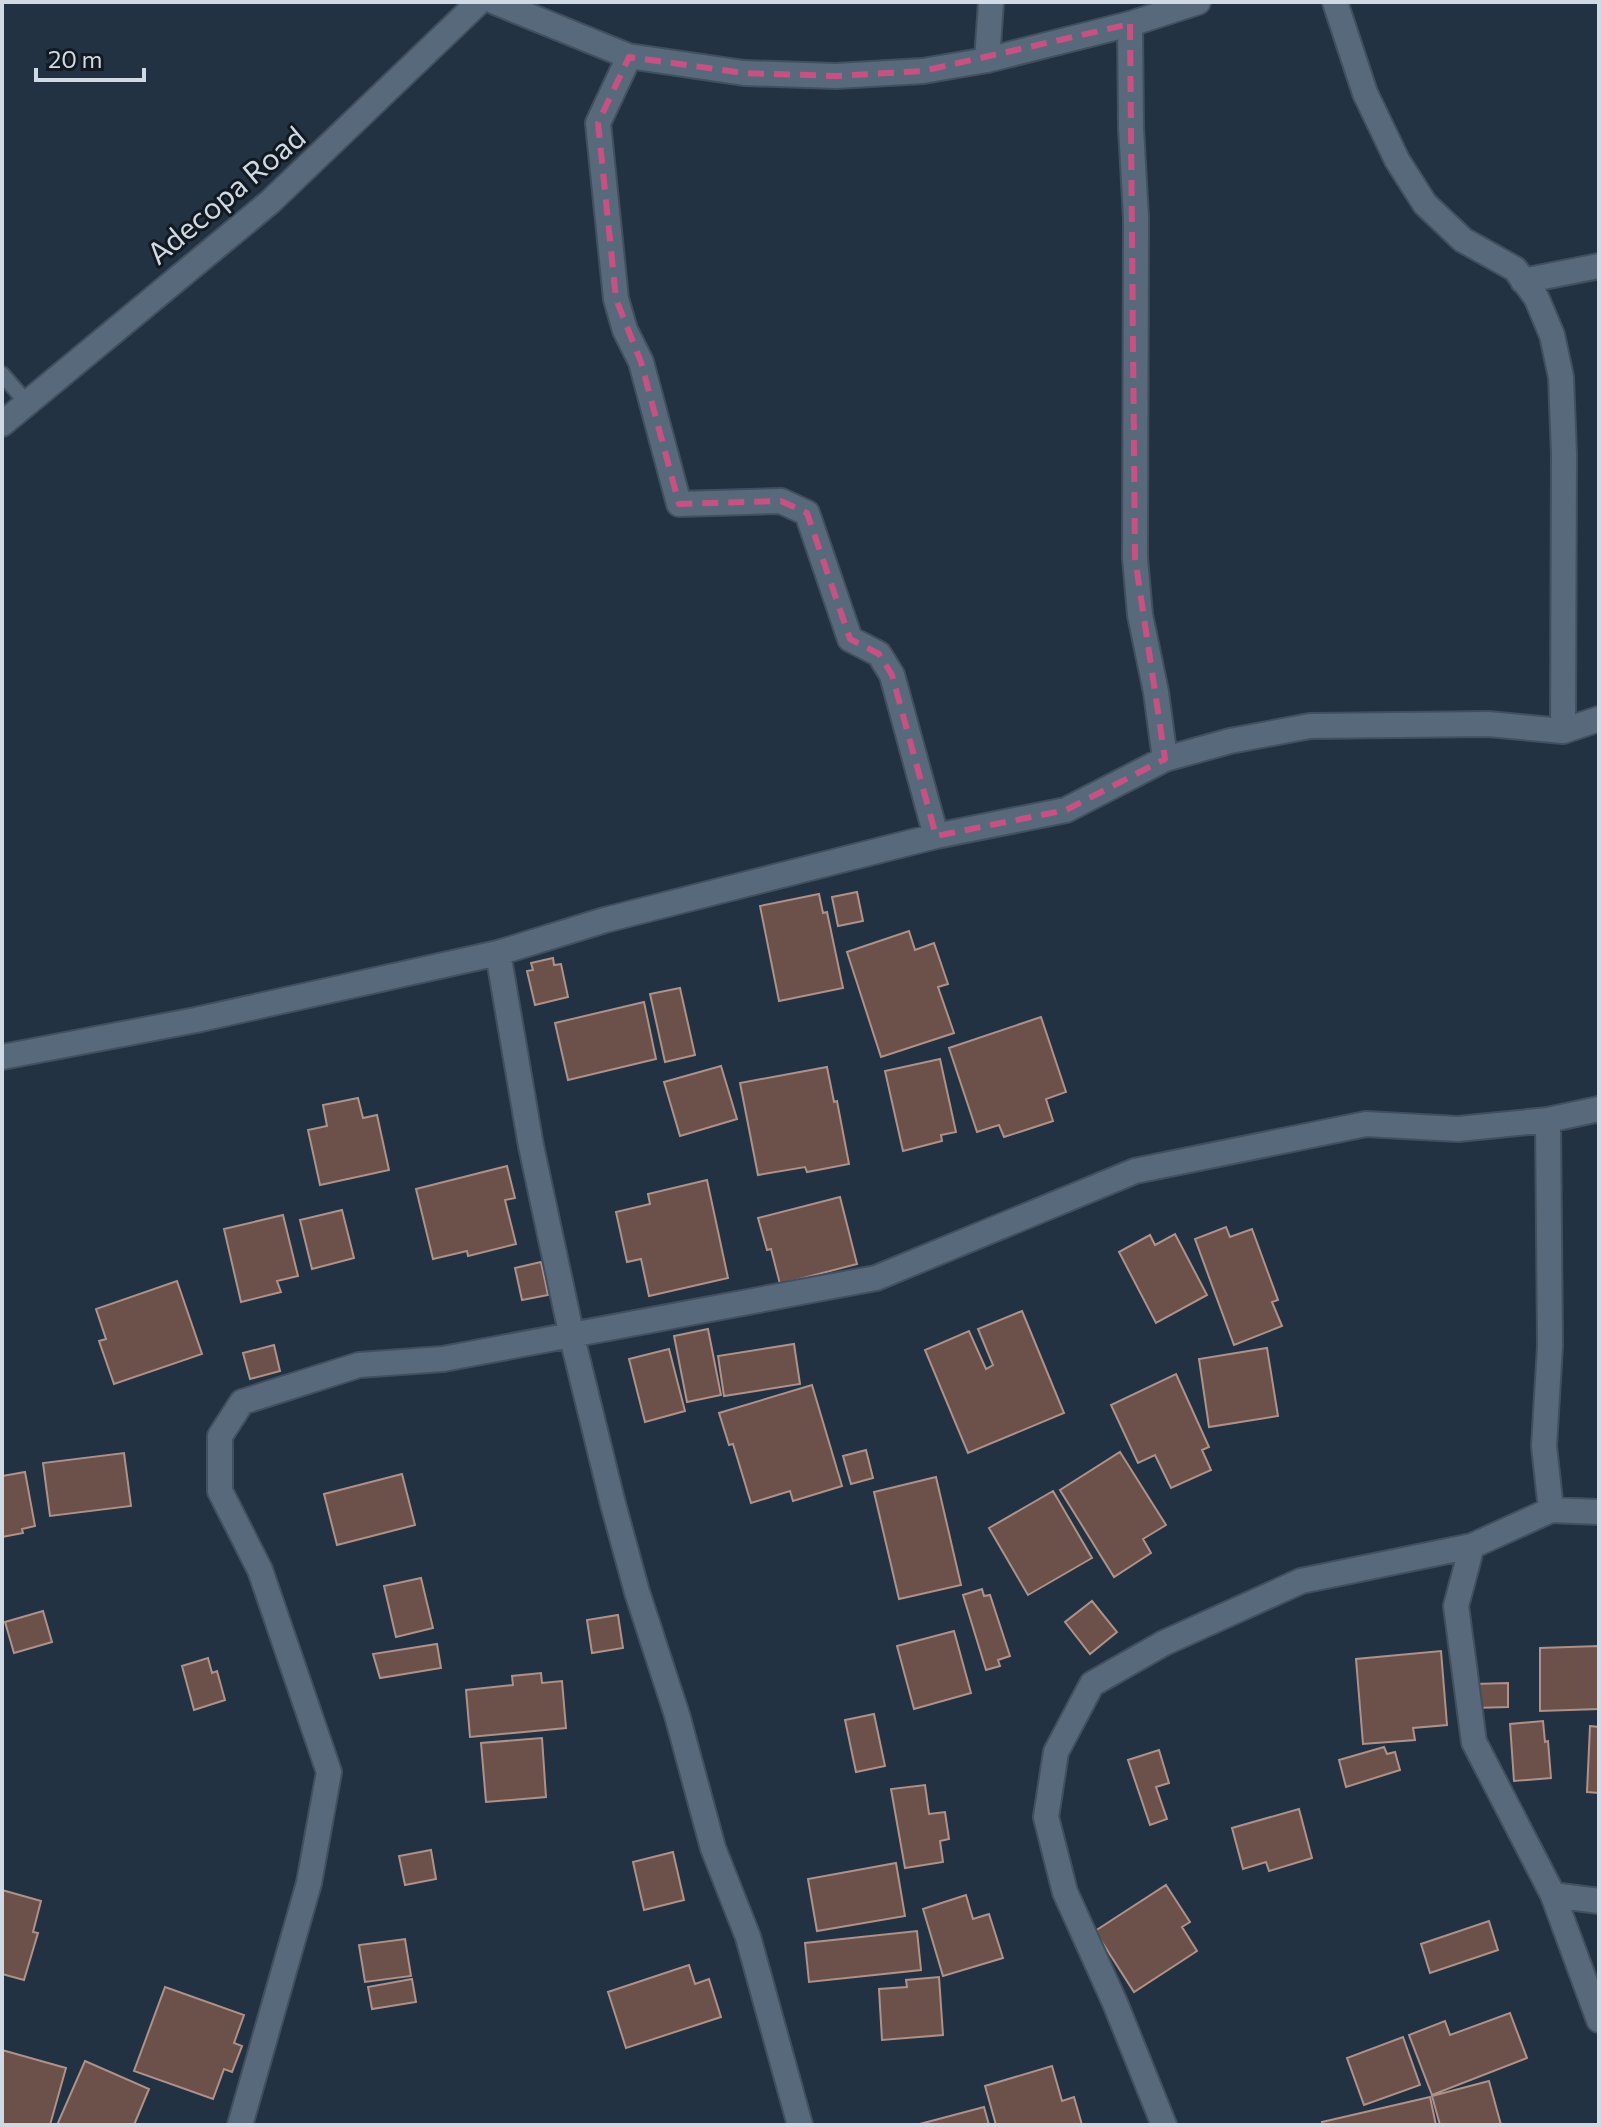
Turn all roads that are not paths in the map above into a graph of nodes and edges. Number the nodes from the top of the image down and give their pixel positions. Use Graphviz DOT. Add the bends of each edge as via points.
graph roads {
  1 [pos="479,2"];
  2 [pos="495,2"];
  3 [pos="991,2"];
  4 [pos="1198,2"];
  5 [pos="1335,2"];
  6 [pos="1130,24"];
  7 [pos="629,57"];
  8 [pos="987,60"];
  9 [pos="1599,266"];
  10 [pos="1523,281"];
  11 [pos="2,374"];
  12 [pos="27,403"];
  13 [pos="2,424"];
  14 [pos="1599,719"];
  15 [pos="1563,731"];
  16 [pos="1165,759"];
  17 [pos="936,836"];
  18 [pos="498,953"];
  19 [pos="2,1057"];
  20 [pos="1599,1109"];
  21 [pos="1548,1120"];
  22 [pos="572,1337"];
  23 [pos="1551,1510"];
  24 [pos="1599,1512"];
  25 [pos="1472,1546"];
  26 [pos="1553,1895"];
  27 [pos="1599,1901"];
  28 [pos="1599,2020"];
  29 [pos="240,2125"];
  30 [pos="800,2125"];
  31 [pos="1164,2125"];
  1 -- 12 [label="street, Adecopa Road" via="270,202"];
  2 -- 7 [label="street"];
  3 -- 8 [label="street"];
  4 -- 6 [label="street"];
  5 -- 10 [label="street" via="1365,93 1425,204 1463,240 1515,269"];
  6 -- 8 [label="street"];
  6 -- 16 [label="street" via="1137,233 1135,558"];
  7 -- 8 [label="street" via="744,73 836,76 923,71"];
  7 -- 17 [label="street" via="598,123 616,299 641,362 679,504 781,501 807,513 850,639 879,654 892,675"];
  9 -- 10 [label="street"];
  10 -- 15 [label="street" via="1552,335 1561,377 1566,534"];
  11 -- 12 [label="lane"];
  12 -- 13 [label="street, Adecopa Road"];
  14 -- 15 [label="street"];
  15 -- 16 [label="street" via="1488,724 1310,726"];
  16 -- 17 [label="street" via="1066,810"];
  17 -- 18 [label="street" via="605,920"];
  18 -- 19 [label="street"];
  18 -- 22 [label="street" via="531,1146"];
  20 -- 21 [label="street"];
  21 -- 22 [label="street" via="1458,1129 1366,1124 1135,1171 876,1278"];
  21 -- 23 [label="street" via="1550,1346 1544,1446"];
  22 -- 29 [label="street" via="443,1359 359,1365 242,1402 220,1436 220,1491 260,1570 329,1772 309,1883"];
  22 -- 30 [label="street" via="637,1592 713,1848 748,1937"];
  23 -- 24 [label="street"];
  23 -- 25 [label="street"];
  25 -- 26 [label="street" via="1456,1606 1474,1742"];
  25 -- 31 [label="street" via="1301,1581 1164,1643 1092,1684 1063,1738 1046,1817 1065,1892"];
  26 -- 27 [label="street"];
  26 -- 28 [label="street"];
}
